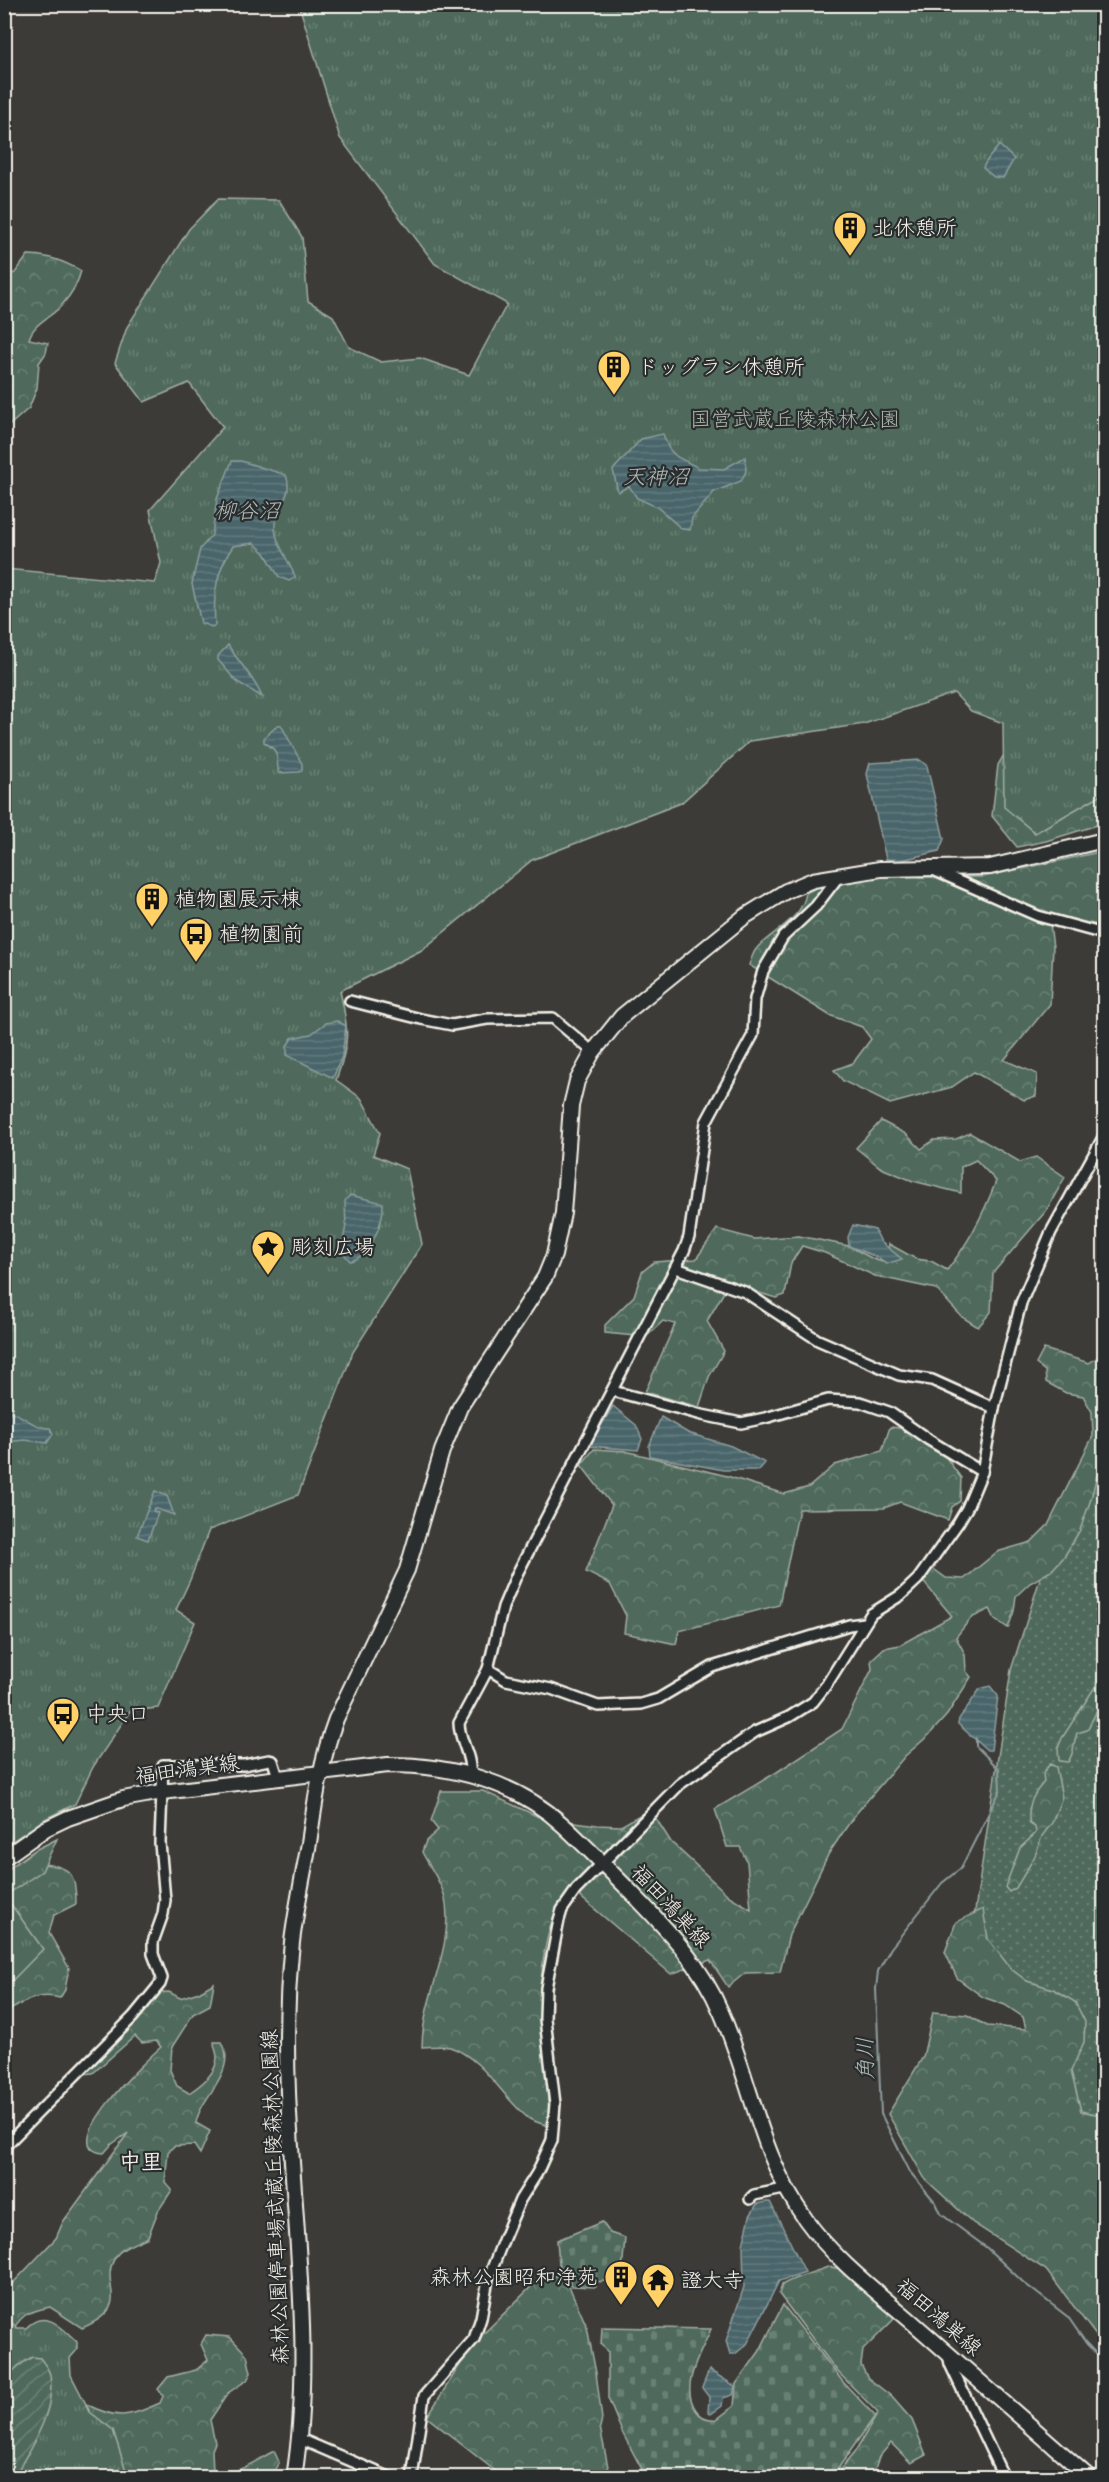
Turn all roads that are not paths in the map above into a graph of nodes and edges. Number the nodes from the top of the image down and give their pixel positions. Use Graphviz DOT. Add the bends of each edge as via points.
graph roads {
  1 [pos="1104,840"];
  2 [pos="929,868"];
  3 [pos="839,876"];
  4 [pos="1104,934"];
  5 [pos="350,1001"];
  6 [pos="593,1052"];
  7 [pos="1104,1136"];
  8 [pos="676,1268"];
  9 [pos="614,1391"];
  10 [pos="994,1408"];
  11 [pos="982,1472"];
  12 [pos="864,1623"];
  13 [pos="488,1669"];
  14 [pos="321,1774"];
  15 [pos="470,1774"];
  16 [pos="278,1777"];
  17 [pos="162,1792"];
  18 [pos="4,1858"];
  19 [pos="603,1864"];
  20 [pos="4,2147"];
  21 [pos="784,2189"];
  22 [pos="750,2199"];
  23 [pos="947,2353"];
  24 [pos="300,2439"];
  25 [pos="294,2478"];
  26 [pos="391,2478"];
  27 [pos="412,2478"];
  28 [pos="1004,2478"];
  29 [pos="1090,2478"];
  1 -- 2 [label="main road, 森林公園停車場武蔵丘陵森林公園線" via="990,867"];
  2 -- 3 [label="main road, 森林公園停車場武蔵丘陵森林公園線" via="880,869"];
  2 -- 4 [label="street" via="1038,916"];
  3 -- 6 [label="main road, 森林公園停車場武蔵丘陵森林公園線" via="813,880 786,891 744,917 622,1016"];
  3 -- 8 [label="street" via="816,906 783,937 763,971 755,999 753,1035 706,1122 689,1238"];
  5 -- 6 [label="street" via="453,1024 553,1018"];
  6 -- 14 [label="main road, 森林公園停車場武蔵丘陵森林公園線" via="577,1082 571,1107 562,1213 554,1255 537,1291 460,1407 442,1451 407,1570 336,1719"];
  7 -- 10 [label="street" via="1038,1260 1021,1303"];
  8 -- 9 [label="street"];
  8 -- 10 [label="street" via="745,1292 818,1340 899,1375 932,1380"];
  9 -- 11 [label="street" via="741,1423 828,1400 861,1402 889,1412"];
  9 -- 13 [label="street" via="517,1574 503,1606"];
  10 -- 11 [label="street"];
  11 -- 12 [label="street" via="967,1508 918,1579"];
  12 -- 13 [label="street" via="712,1667 658,1699 641,1704 598,1706 551,1689 506,1680"];
  12 -- 19 [label="street" via="813,1702 755,1732 680,1784"];
  13 -- 15 [label="street" via="459,1723"];
  14 -- 15 [label="main road, 福田鴻巣線" via="388,1765"];
  14 -- 16 [label="main road, 福田鴻巣線"];
  14 -- 24 [label="main road, 森林公園停車場武蔵丘陵森林公園線" via="292,1942 288,2026 288,2091 302,2315"];
  15 -- 19 [label="main road, 福田鴻巣線" via="536,1805 561,1823"];
  16 -- 17 [label="main road, 福田鴻巣線"];
  16 -- 17 [label="street" via="273,1761 269,1760 244,1766 163,1765"];
  17 -- 18 [label="main road, 福田鴻巣線" via="123,1799 68,1818"];
  17 -- 20 [label="street" via="160,1843 165,1900 153,1942 160,1984 133,2017"];
  19 -- 21 [label="main road, 福田鴻巣線" via="659,1921 699,1967 711,1988"];
  19 -- 27 [label="street" via="562,1910 546,1988 545,2019 555,2104 550,2149 520,2200 504,2238 488,2279 474,2339 424,2396"];
  21 -- 22 [label="street"];
  21 -- 23 [label="main road, 福田鴻巣線" via="824,2243"];
  23 -- 28 [label="street"];
  23 -- 29 [label="main road, 福田鴻巣線"];
  24 -- 25 [label="main road, 森林公園停車場武蔵丘陵森林公園線"];
  24 -- 26 [label="street"];
}
